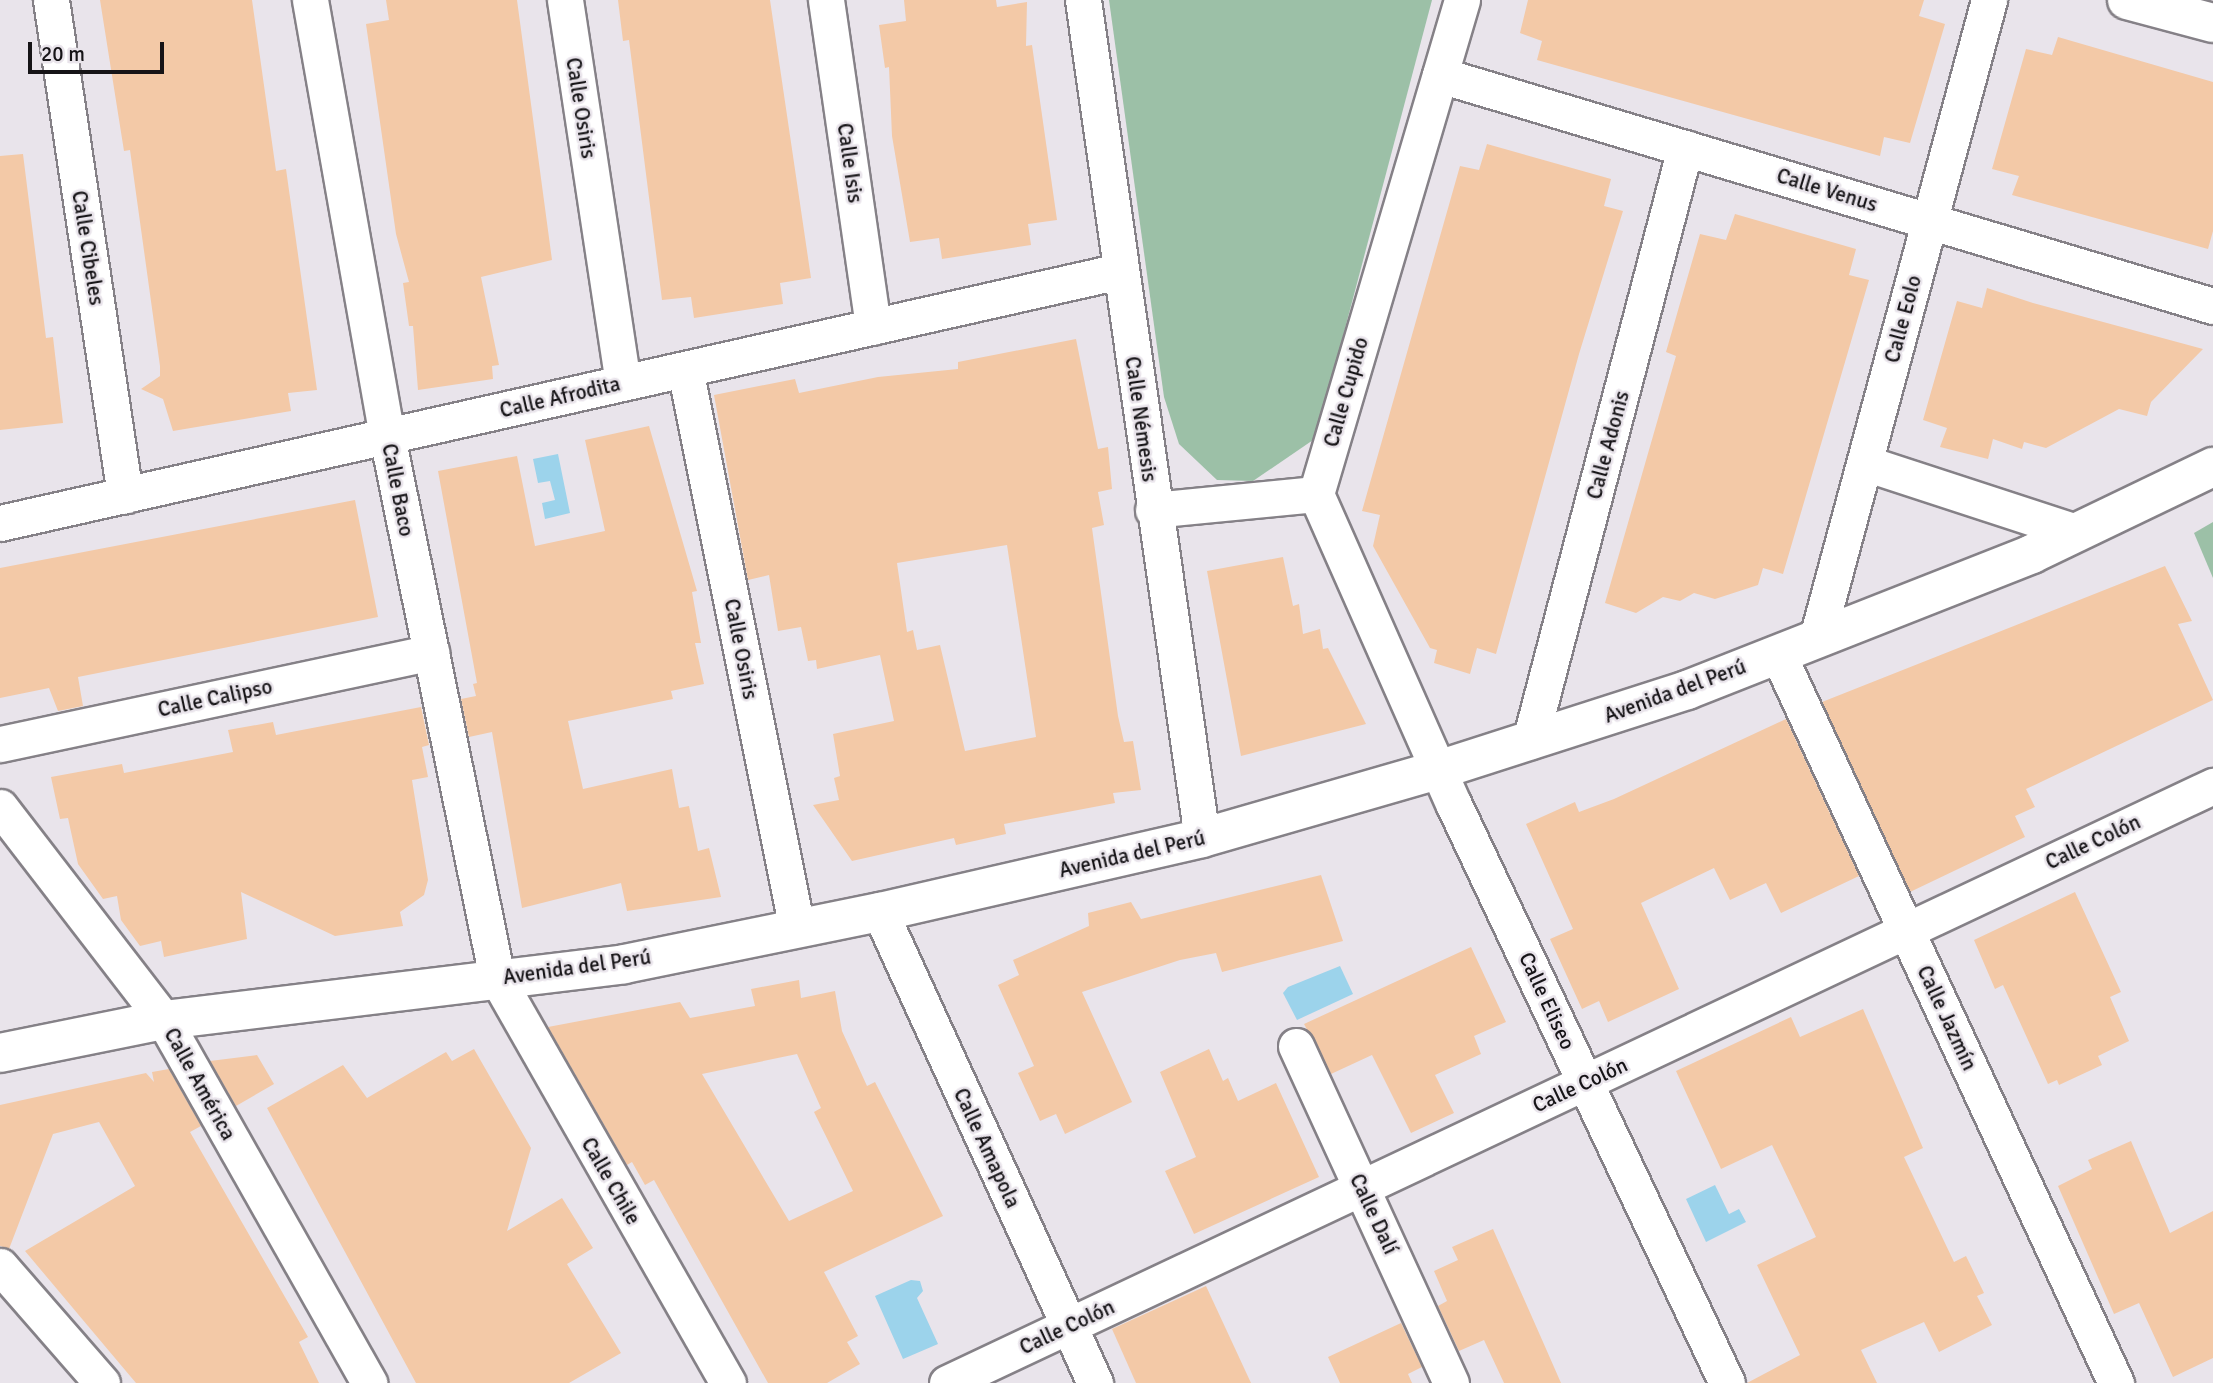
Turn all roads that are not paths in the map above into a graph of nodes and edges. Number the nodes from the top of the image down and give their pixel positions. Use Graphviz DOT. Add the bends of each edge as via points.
graph roads {
  1 [pos="51,0"];
  2 [pos="310,0"];
  3 [pos="565,0"];
  4 [pos="827,0"];
  5 [pos="1083,0"];
  6 [pos="1462,0"];
  7 [pos="1989,0"];
  8 [pos="2127,0"];
  9 [pos="2213,23"];
  10 [pos="1440,75"];
  11 [pos="1685,148"];
  12 [pos="1930,221"];
  13 [pos="1121,271"];
  14 [pos="2213,306"];
  15 [pos="873,327"];
  16 [pos="685,369"];
  17 [pos="623,383"];
  18 [pos="387,436"];
  19 [pos="1865,463"];
  20 [pos="2213,467"];
  21 [pos="1316,494"];
  22 [pos="125,495"];
  23 [pos="1153,510"];
  24 [pos="0,523"];
  25 [pos="2076,532"];
  26 [pos="1817,638"];
  27 [pos="431,652"];
  28 [pos="1778,654"];
  29 [pos="1530,741"];
  30 [pos="0,744"];
  31 [pos="1438,770"];
  32 [pos="2213,786"];
  33 [pos="0,807"];
  34 [pos="1202,838"];
  35 [pos="880,912"];
  36 [pos="797,929"];
  37 [pos="1906,931"];
  38 [pos="497,978"];
  39 [pos="164,1020"];
  40 [pos="1296,1046"];
  41 [pos="0,1053"];
  42 [pos="1586,1082"];
  43 [pos="1362,1188"];
  44 [pos="0,1266"];
  45 [pos="1069,1326"];
  46 [pos="87,1379"];
  47 [pos="369,1383"];
  48 [pos="728,1383"];
  49 [pos="947,1383"];
  50 [pos="1095,1383"];
  51 [pos="1451,1383"];
  52 [pos="1727,1383"];
  53 [pos="2116,1383"];
  1 -- 22 [label="street, Calle Cibeles"];
  2 -- 18 [label="street, Calle Baco"];
  3 -- 17 [label="street, Calle Osiris"];
  4 -- 15 [label="street, Calle Isis"];
  5 -- 13 [label="street, Calle Némesis"];
  6 -- 10 [label="street, Calle Cupido"];
  7 -- 12 [label="street, Calle Eolo"];
  8 -- 9 [label="street"];
  10 -- 11 [label="street, Calle Venus"];
  10 -- 21 [label="street, Calle Cupido"];
  11 -- 12 [label="street, Calle Venus"];
  11 -- 29 [label="street, Calle Adonis"];
  12 -- 14 [label="street, Calle Venus"];
  12 -- 19 [label="street, Calle Eolo"];
  13 -- 15 [label="street, Calle Afrodita"];
  13 -- 23 [label="street, Calle Némesis"];
  15 -- 16 [label="street, Calle Afrodita"];
  16 -- 17 [label="street, Calle Afrodita"];
  16 -- 36 [label="street, Calle Osiris"];
  17 -- 18 [label="street, Calle Afrodita"];
  18 -- 22 [label="street, Calle Afrodita"];
  18 -- 27 [label="street, Calle Baco"];
  19 -- 25 [label="street"];
  19 -- 26 [label="street, Calle Eolo"];
  20 -- 25 [label="street, Avenida del Perú"];
  21 -- 23 [label="street"];
  21 -- 31 [label="street"];
  22 -- 24 [label="street, Calle Afrodita"];
  23 -- 34 [label="street, Calle Némesis"];
  25 -- 26 [label="street, Avenida del Perú"];
  26 -- 28 [label="street, Avenida del Perú"];
  27 -- 30 [label="street, Calle Calipso"];
  27 -- 38 [label="street, Calle Baco"];
  28 -- 29 [label="street, Avenida del Perú" via="1687,690"];
  28 -- 37 [label="street, Calle Jazmín"];
  29 -- 31 [label="street, Avenida del Perú"];
  31 -- 34 [label="street, Avenida del Perú"];
  31 -- 42 [label="street, Calle Eliseo"];
  32 -- 37 [label="street, Calle Colón"];
  33 -- 39 [label="street, Calle América"];
  34 -- 35 [label="street, Avenida del Perú"];
  35 -- 36 [label="street, Avenida del Perú"];
  35 -- 45 [label="street, Calle Amapola"];
  36 -- 38 [label="street, Avenida del Perú" via="624,964"];
  37 -- 42 [label="street, Calle Colón"];
  37 -- 53 [label="street, Calle Jazmín"];
  38 -- 39 [label="street, Avenida del Perú"];
  38 -- 48 [label="street, Calle Chile"];
  39 -- 41 [label="street, Avenida del Perú"];
  39 -- 47 [label="street, Calle América"];
  40 -- 43 [label="street, Calle Dalí"];
  42 -- 43 [label="street, Calle Colón"];
  42 -- 52 [label="street, Calle Eliseo"];
  43 -- 45 [label="street, Calle Colón"];
  43 -- 51 [label="street, Calle Dalí"];
  44 -- 46 [label="street"];
  45 -- 49 [label="street, Calle Colón"];
  45 -- 50 [label="street, Calle Amapola"];
}
